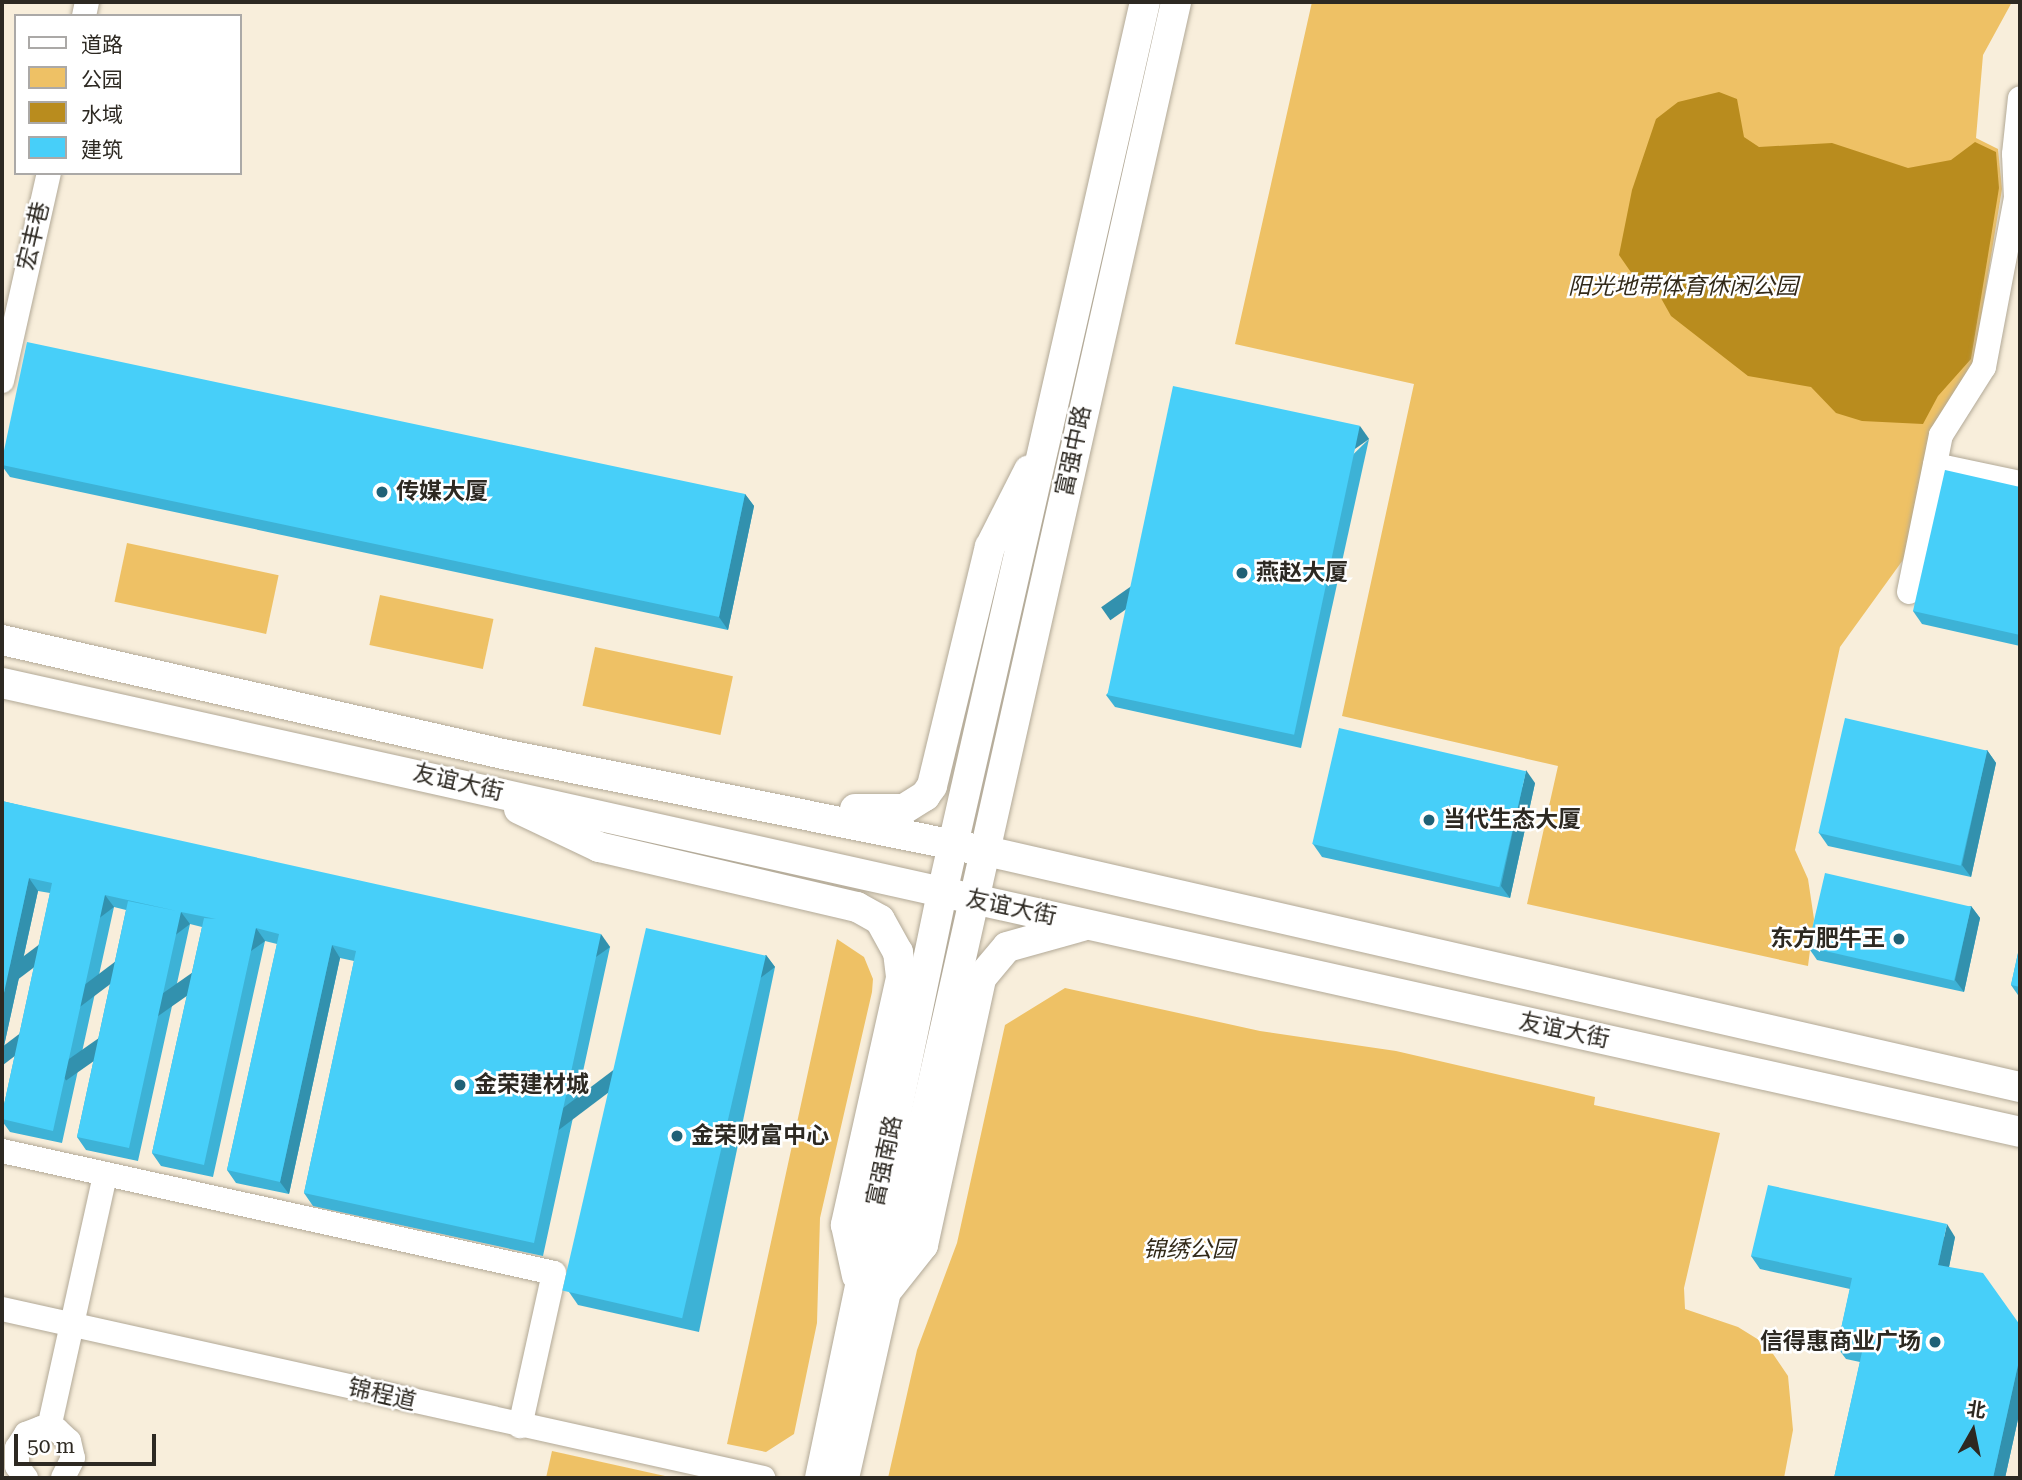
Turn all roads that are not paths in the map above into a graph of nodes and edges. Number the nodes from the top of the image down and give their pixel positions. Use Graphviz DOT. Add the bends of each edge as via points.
graph roads {
  1 [pos="1146,2"];
  2 [pos="1176,2"];
  3 [pos="2020,98"];
  4 [pos="49,175"];
  5 [pos="2,381"];
  6 [pos="1052,418"];
  7 [pos="1935,466"];
  8 [pos="2020,483"];
  9 [pos="1909,592"];
  10 [pos="2,640"];
  11 [pos="2,684"];
  12 [pos="503,754"];
  13 [pos="465,784"];
  14 [pos="953,844"];
  15 [pos="986,852"];
  16 [pos="942,893"];
  17 [pos="974,900"];
  18 [pos="1085,925"];
  19 [pos="2020,1087"];
  20 [pos="2020,1132"];
  21 [pos="2,1151"];
  22 [pos="105,1175"];
  23 [pos="871,1293"];
  24 [pos="2,1309"];
  25 [pos="72,1325"];
  26 [pos="520,1426"];
  27 [pos="49,1428"];
  28 [pos="9,1446"];
  29 [pos="26,1478"];
  30 [pos="63,1478"];
  31 [pos="763,1478"];
  32 [pos="820,1478"];
  33 [pos="844,1478"];
  1 -- 6 [label="main road, 富强中路"];
  2 -- 15 [label="main road, 富强中路"];
  3 -- 7 [label="street" via="2014,154 2016,198 1984,368 1941,435"];
  4 -- 5 [label="street, 宏丰巷"];
  6 -- 12 [label="main road" via="994,535 937,770 932,786 916,804 868,812 591,757"];
  6 -- 14 [label="main road, 富强中路"];
  7 -- 8 [label="street"];
  7 -- 9 [label="street"];
  10 -- 12 [label="main road, 友谊大街"];
  11 -- 13 [label="main road, 友谊大街"];
  12 -- 14 [label="main road, 友谊大街"];
  13 -- 16 [label="main road, 友谊大街"];
  13 -- 23 [label="main road" via="599,847 857,907 880,920 898,952 901,978 846,1225"];
  14 -- 15 [label="main road, 友谊大街"];
  14 -- 16 [label="main road, 富强南路"];
  15 -- 17 [label="main road, 富强中路"];
  15 -- 19 [label="main road, 友谊大街"];
  16 -- 17 [label="main road, 友谊大街"];
  16 -- 23 [label="main road, 富强南路"];
  17 -- 18 [label="main road, 友谊大街"];
  17 -- 23 [label="main road, 富强南路"];
  18 -- 20 [label="main road, 友谊大街"];
  18 -- 23 [label="main road" via="1007,947 981,978 923,1245"];
  21 -- 22 [label="street"];
  22 -- 25 [label="street"];
  22 -- 26 [label="street" via="554,1273"];
  23 -- 32 [label="main road, 富强南路"];
  23 -- 33 [label="main road, 富强南路"];
  24 -- 25 [label="street, 锦程道"];
  25 -- 26 [label="street, 锦程道"];
  25 -- 27 [label="street"];
  26 -- 31 [label="street, 锦程道"];
  27 -- 28 [label="street" via="33,1430"];
  27 -- 30 [label="street" via="64,1435 72,1449 71,1468"];
  28 -- 29 [label="street"];
}
